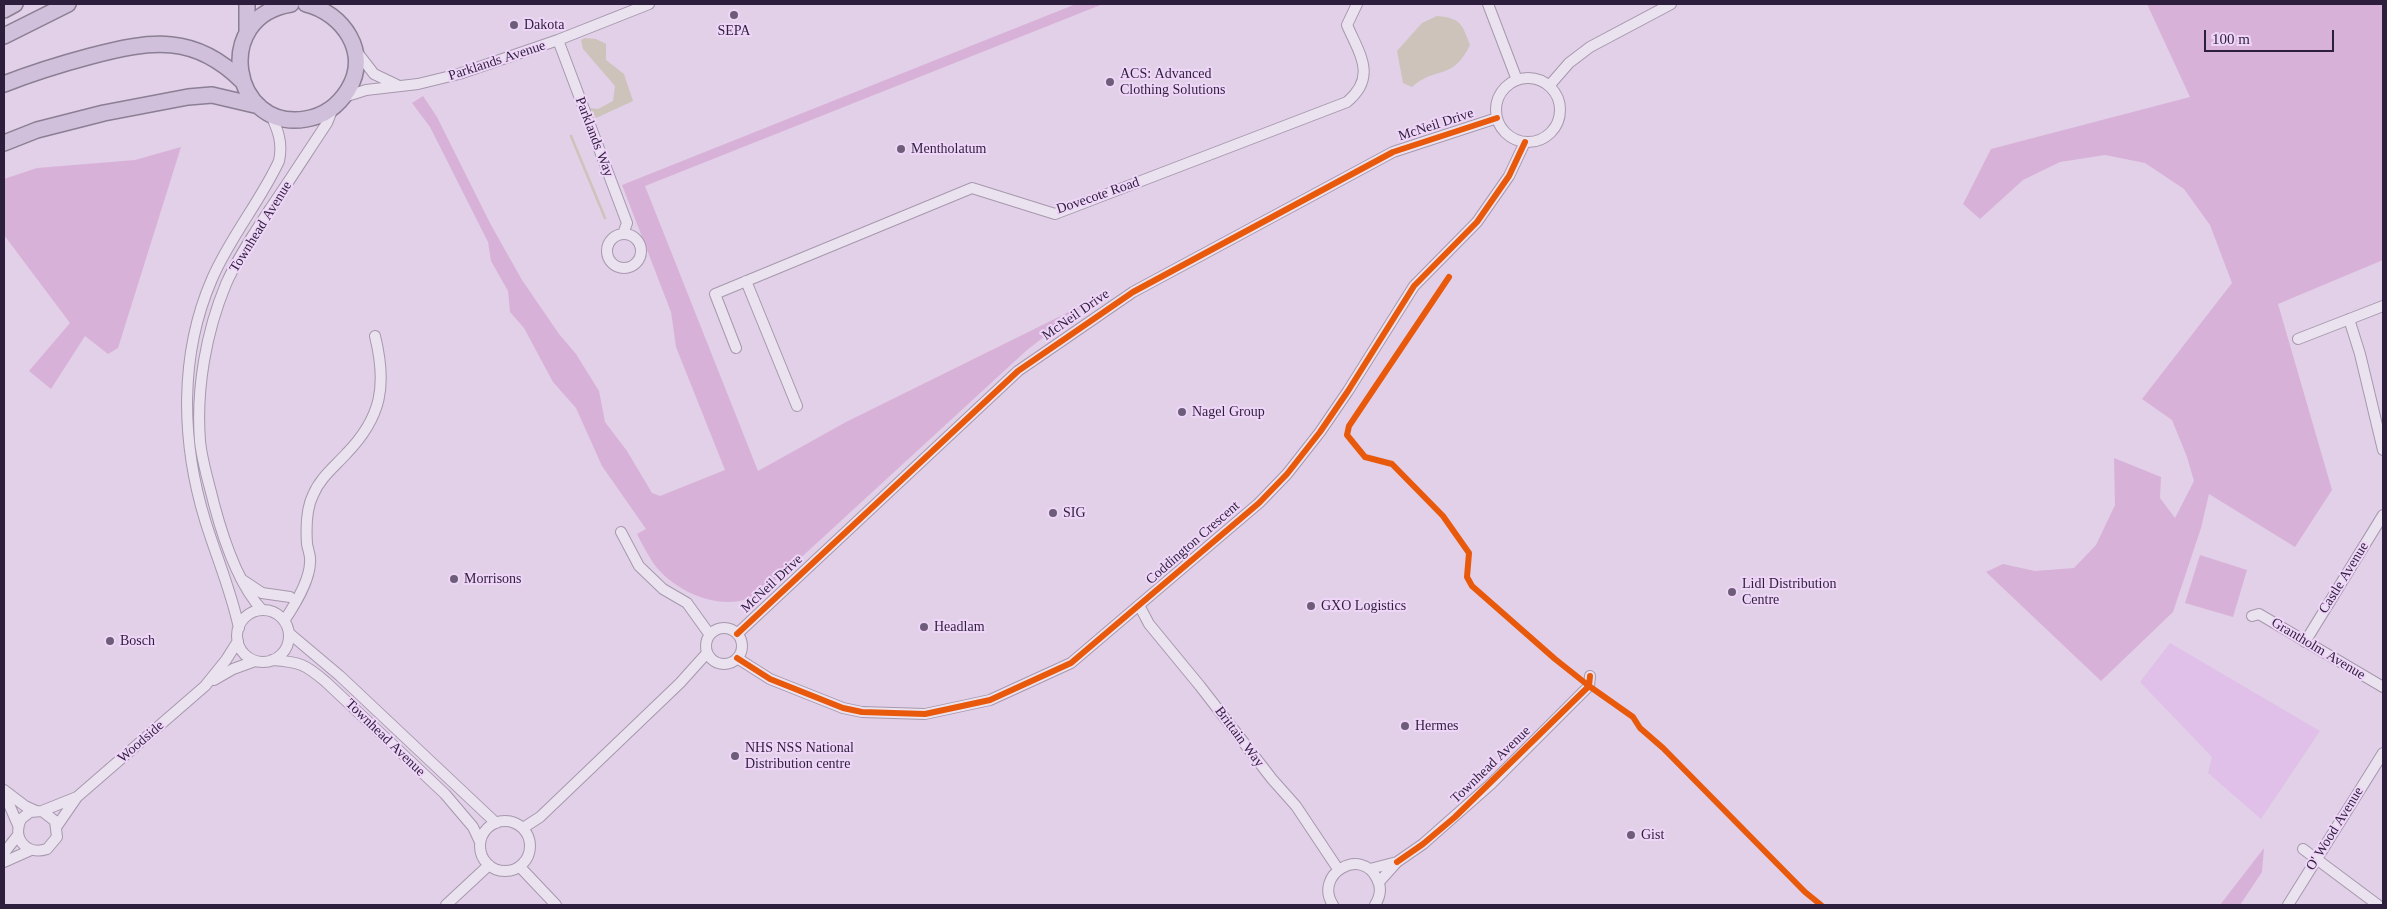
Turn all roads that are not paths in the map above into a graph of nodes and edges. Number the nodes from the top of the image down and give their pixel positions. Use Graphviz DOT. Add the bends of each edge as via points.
graph roads {
  1 [pos="15,4"];
  2 [pos="68,4"];
  3 [pos="247,4"];
  4 [pos="285,4"];
  5 [pos="306,4"];
  6 [pos="649,4"];
  7 [pos="1357,4"];
  8 [pos="1488,4"];
  9 [pos="1671,4"];
  10 [pos="4,10"];
  11 [pos="336,10"];
  12 [pos="247,32"];
  13 [pos="4,36"];
  14 [pos="558,40"];
  15 [pos="355,49"];
  16 [pos="1517,80"];
  17 [pos="242,81"];
  18 [pos="4,84"];
  19 [pos="398,85"];
  20 [pos="1549,86"];
  21 [pos="339,102"];
  22 [pos="264,110"];
  23 [pos="1497,118"];
  24 [pos="1524,142"];
  25 [pos="4,143"];
  26 [pos="623,234"];
  27 [pos="746,281"];
  28 [pos="2383,306"];
  29 [pos="2349,319"];
  30 [pos="375,336"];
  31 [pos="2298,339"];
  32 [pos="736,348"];
  33 [pos="797,406"];
  34 [pos="2383,450"];
  35 [pos="2383,515"];
  36 [pos="622,532"];
  37 [pos="241,579"];
  38 [pos="302,588"];
  39 [pos="290,597"];
  40 [pos="1139,606"];
  41 [pos="266,611"];
  42 [pos="2252,616"];
  43 [pos="284,621"];
  44 [pos="239,628"];
  45 [pos="289,633"];
  46 [pos="737,634"];
  47 [pos="710,635"];
  48 [pos="238,641"];
  49 [pos="2305,642"];
  50 [pos="707,653"];
  51 [pos="737,658"];
  52 [pos="272,660"];
  53 [pos="256,661"];
  54 [pos="1590,676"];
  55 [pos="205,686"];
  56 [pos="2383,687"];
  57 [pos="2383,753"];
  58 [pos="4,792"];
  59 [pos="77,797"];
  60 [pos="39,811"];
  61 [pos="496,823"];
  62 [pos="57,826"];
  63 [pos="523,828"];
  64 [pos="18,830"];
  65 [pos="480,842"];
  66 [pos="2303,849"];
  67 [pos="31,850"];
  68 [pos="4,853"];
  69 [pos="2316,858"];
  70 [pos="4,862"];
  71 [pos="1397,862"];
  72 [pos="489,865"];
  73 [pos="520,866"];
  74 [pos="1338,869"];
  75 [pos="1370,869"];
  76 [pos="1379,882"];
  77 [pos="1328,893"];
  78 [pos="446,905"];
  79 [pos="556,905"];
  80 [pos="1326,905"];
  81 [pos="1333,905"];
  82 [pos="1375,905"];
  83 [pos="2288,905"];
  84 [pos="2378,905"];
  1 -- 10 [label="highway"];
  2 -- 13 [label="highway"];
  3 -- 12 [label="highway"];
  4 -- 12 [label="highway" via="262,15"];
  5 -- 11 [label="highway"];
  6 -- 14 [label="street, Parklands Avenue"];
  7 -- 27 [label="street, Dovecote Road" via="1347,25 1363,64 1364,82 1359,92 1347,102 1055,214 972,188"];
  8 -- 16 [label="street"];
  9 -- 20 [label="street" via="1590,47 1569,63"];
  11 -- 15 [label="highway"];
  12 -- 17 [label="highway" via="239,56"];
  14 -- 19 [label="street, Parklands Avenue" via="445,78"];
  14 -- 26 [label="street, Parklands Way" via="627,224"];
  15 -- 19 [label="street" via="374,74"];
  15 -- 21 [label="highway" via="355,74"];
  16 -- 20 [label="street" via="1534,78"];
  16 -- 23 [label="street" via="1509,84 1498,99"];
  17 -- 18 [label="highway" via="226,65 210,56 184,46 155,43 120,48"];
  17 -- 22 [label="highway"];
  19 -- 21 [label="street, Parklands Avenue" via="366,90"];
  20 -- 24 [label="street" via="1560,105 1556,126 1542,139"];
  21 -- 22 [label="highway" via="314,118 303,120 280,118"];
  21 -- 37 [label="street, Townhead Avenue" via="240,256 226,284 208,344 200,400 200,443 218,518"];
  22 -- 25 [label="highway" via="212,95 188,97 104,113 36,130"];
  22 -- 44 [label="street, Townhead Avenue" via="280,136 279,161 212,279 192,347 188,383 190,457 205,521"];
  23 -- 24 [label="street" via="1507,134"];
  23 -- 46 [label="street, McNeil Drive" via="1393,152 1133,292 1018,371"];
  24 -- 40 [label="street, Coddington Crescent" via="1509,176 1476,222 1414,286 1348,391 1288,472 1259,503"];
  27 -- 32 [label="street, Dovecote Road" via="715,294"];
  27 -- 33 [label="street"];
  28 -- 29 [label="street"];
  29 -- 31 [label="street"];
  29 -- 34 [label="street"];
  30 -- 38 [label="street" via="383,373 379,402 361,439 321,480 312,496 307,517 310,563"];
  35 -- 49 [label="street, Castle Avenue"];
  36 -- 47 [label="street" via="639,566 663,589 687,603"];
  37 -- 39 [label="street" via="262,593"];
  37 -- 41 [label="street, Townhead Avenue" via="248,595"];
  38 -- 39 [label="street"];
  38 -- 43 [label="street"];
  39 -- 41 [label="street"];
  40 -- 51 [label="street, Coddington Crescent" via="1071,663 990,700 925,714 862,712 843,708 770,679"];
  40 -- 74 [label="street, Brittain Way" via="1149,624 1296,806"];
  41 -- 43 [label="street"];
  41 -- 44 [label="street" via="248,615"];
  42 -- 49 [label="street, Grantholm Avenue" via="2259,614"];
  43 -- 45 [label="street"];
  44 -- 48 [label="street"];
  45 -- 52 [label="street" via="285,649"];
  45 -- 61 [label="street, Townhead Avenue" via="340,676"];
  46 -- 47 [label="street" via="726,628 715,630"];
  46 -- 51 [label="street" via="741,641"];
  47 -- 50 [label="street"];
  48 -- 53 [label="street" via="244,653"];
  48 -- 55 [label="street, Woodside"];
  49 -- 56 [label="street, Grantholm Avenue"];
  50 -- 51 [label="street" via="719,663 729,663"];
  50 -- 63 [label="street" via="540,817"];
  52 -- 53 [label="street"];
  52 -- 65 [label="street, Townhead Avenue" via="308,666 445,794 473,827"];
  53 -- 55 [label="street, Woodside" via="233,669"];
  54 -- 71 [label="street, Townhead Avenue" via="1589,686 1492,784 1423,844"];
  55 -- 59 [label="street, Woodside"];
  57 -- 69 [label="street, O' Wood Avenue"];
  58 -- 60 [label="street"];
  58 -- 64 [label="street"];
  59 -- 60 [label="street, Woodside"];
  59 -- 62 [label="street, Woodside"];
  60 -- 62 [label="street" via="52,816"];
  60 -- 64 [label="street, Woodside" via="25,815"];
  61 -- 63 [label="street" via="510,821"];
  61 -- 65 [label="street" via="483,834"];
  62 -- 67 [label="street, Woodside" via="57,837 51,846"];
  63 -- 73 [label="street" via="528,836 530,853"];
  64 -- 67 [label="street" via="22,844"];
  64 -- 68 [label="street, Woodside"];
  65 -- 72 [label="street" via="483,858"];
  66 -- 69 [label="street"];
  67 -- 70 [label="street, Woodside"];
  69 -- 83 [label="street, O' Wood Avenue"];
  69 -- 84 [label="street"];
  71 -- 75 [label="street, Townhead Avenue"];
  71 -- 76 [label="street, Townhead Avenue"];
  72 -- 73 [label="street" via="504,871"];
  72 -- 78 [label="street"];
  73 -- 79 [label="street"];
  74 -- 75 [label="street" via="1356,864"];
  74 -- 77 [label="street" via="1331,878"];
  75 -- 76 [label="street"];
  76 -- 82 [label="street" via="1379,897"];
  77 -- 80 [label="street"];
  77 -- 81 [label="street"];
}
